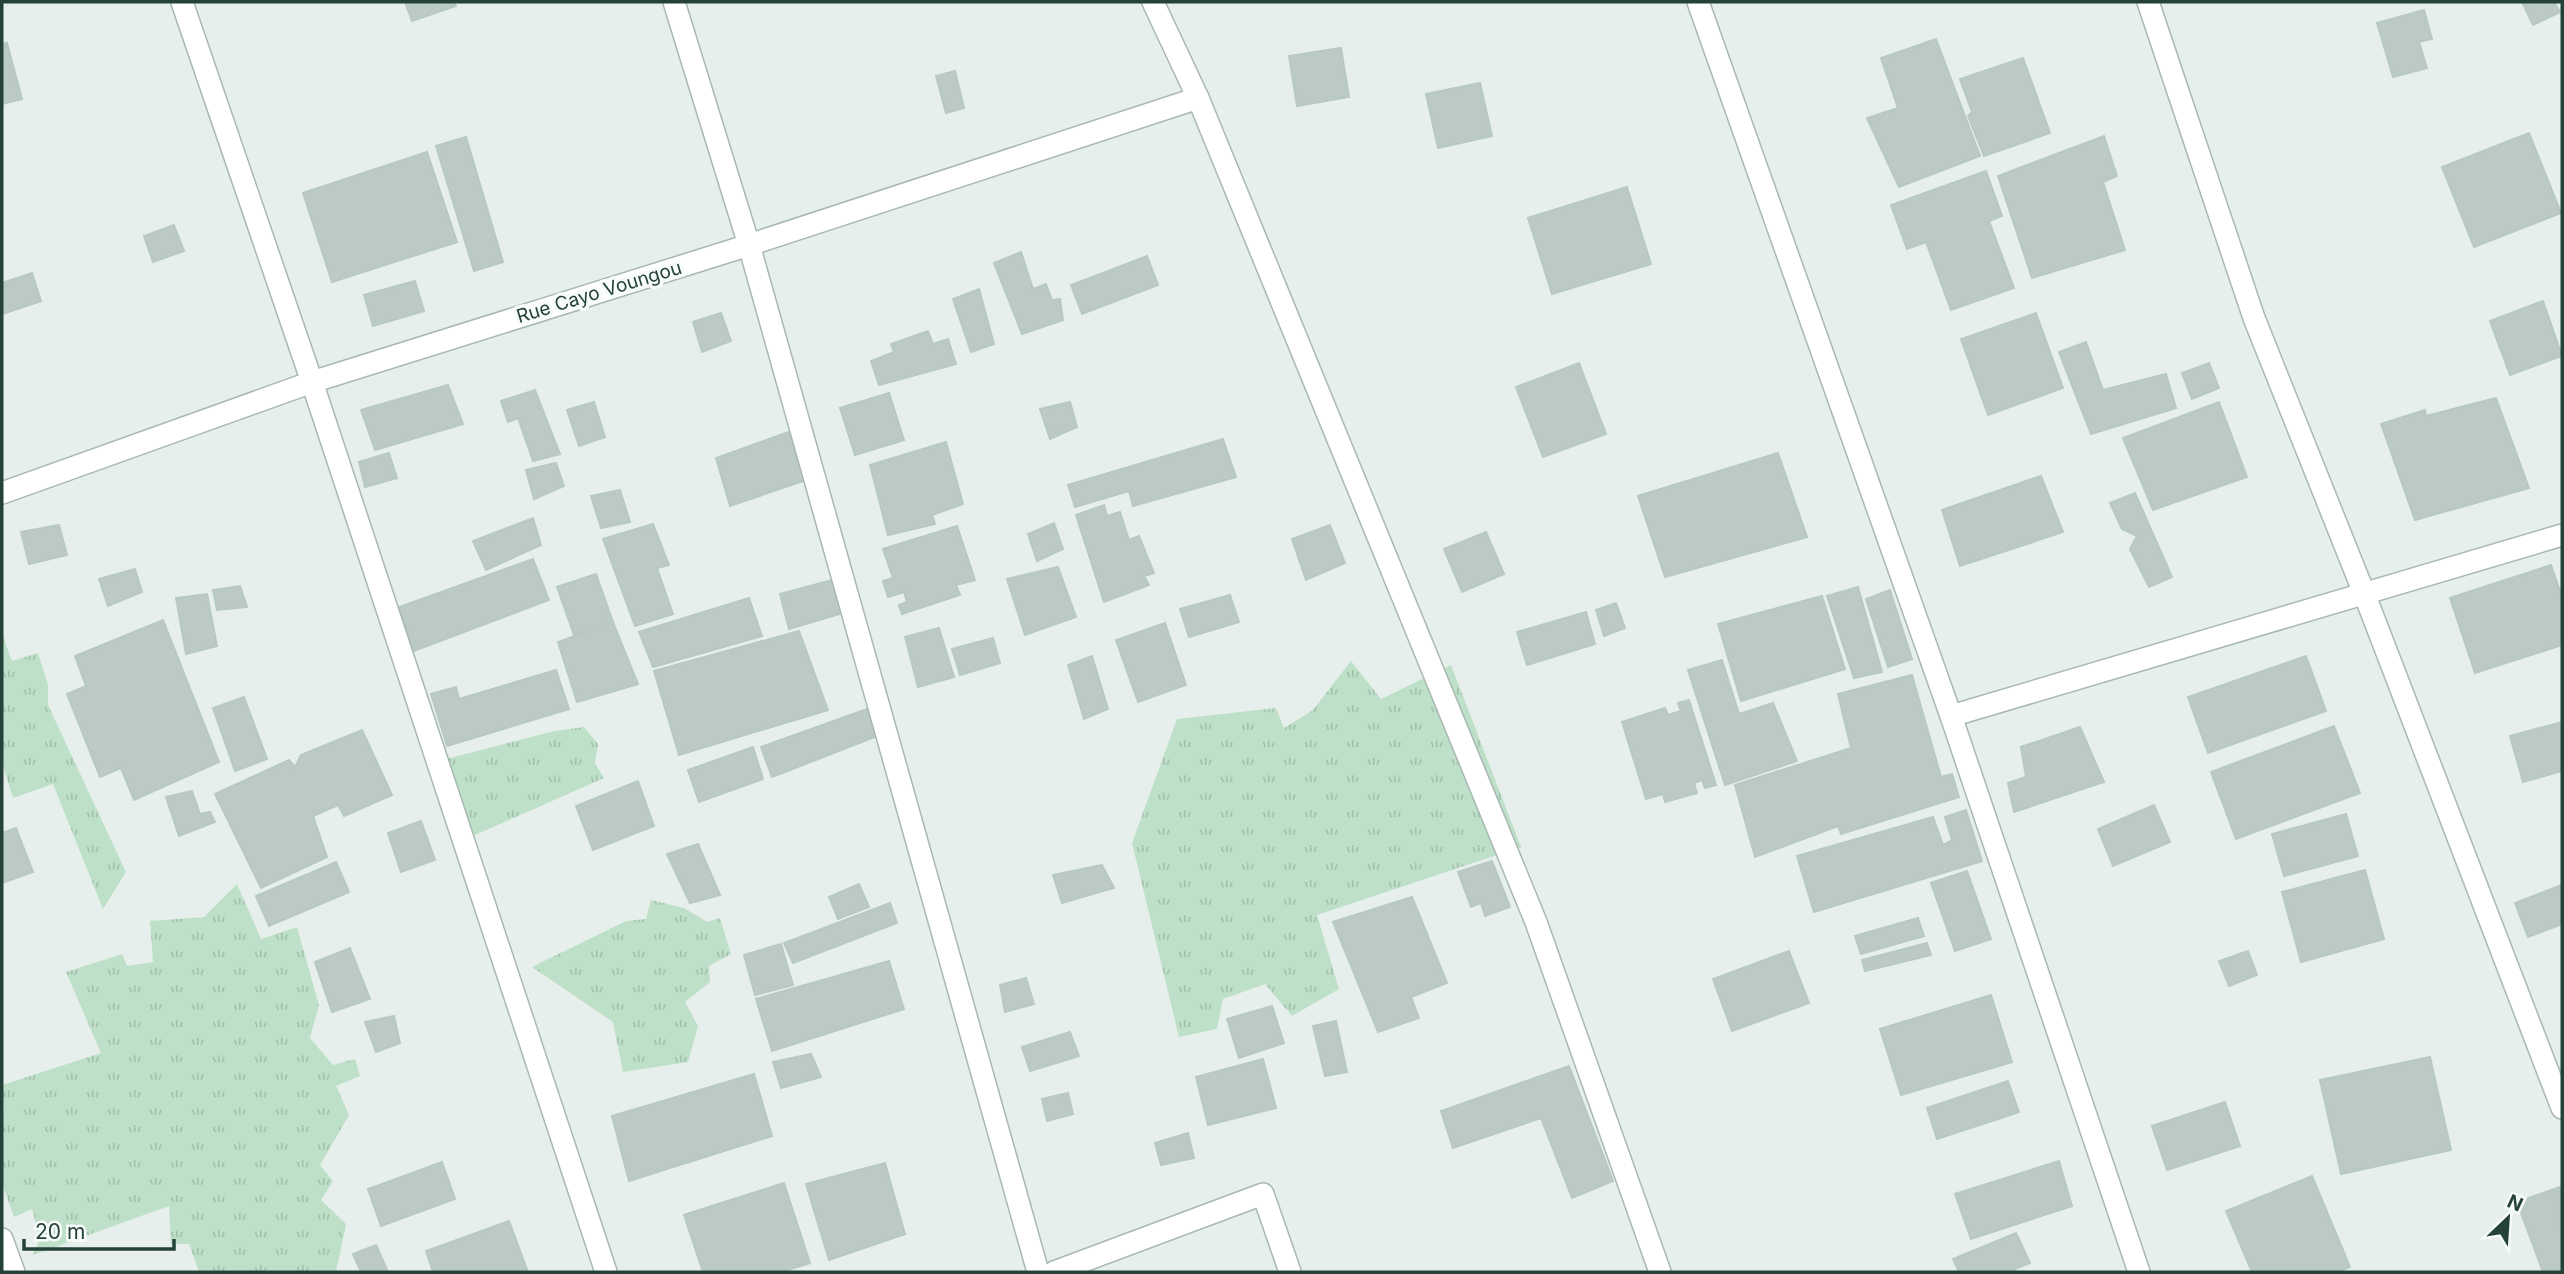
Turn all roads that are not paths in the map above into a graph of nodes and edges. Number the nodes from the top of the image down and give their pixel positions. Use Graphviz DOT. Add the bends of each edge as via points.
graph roads {
  1 [pos="181,2"];
  2 [pos="674,2"];
  3 [pos="1153,2"];
  4 [pos="1698,2"];
  5 [pos="2148,2"];
  6 [pos="1198,98"];
  7 [pos="749,245"];
  8 [pos="312,382"];
  9 [pos="2,493"];
  10 [pos="2562,535"];
  11 [pos="2364,593"];
  12 [pos="1951,716"];
  13 [pos="2562,1108"];
  14 [pos="2,1239"];
  15 [pos="14,1272"];
  16 [pos="606,1272"];
  17 [pos="1038,1272"];
  18 [pos="1054,1272"];
  19 [pos="1290,1272"];
  20 [pos="1660,1272"];
  21 [pos="2139,1272"];
  1 -- 8 [label="street"];
  2 -- 7 [label="street"];
  3 -- 6 [label="street"];
  4 -- 12 [label="street"];
  5 -- 11 [label="street" via="2254,318"];
  6 -- 7 [label="street, Rue Cayo Voungou"];
  6 -- 20 [label="street" via="1536,922"];
  7 -- 8 [label="street, Rue Cayo Voungou"];
  7 -- 17 [label="street"];
  8 -- 9 [label="street, Rue Cayo Voungou"];
  8 -- 16 [label="street"];
  10 -- 11 [label="street"];
  11 -- 12 [label="street"];
  11 -- 13 [label="street"];
  12 -- 21 [label="street"];
  14 -- 15 [label="street"];
  18 -- 19 [label="street" via="1263,1194"];
}
